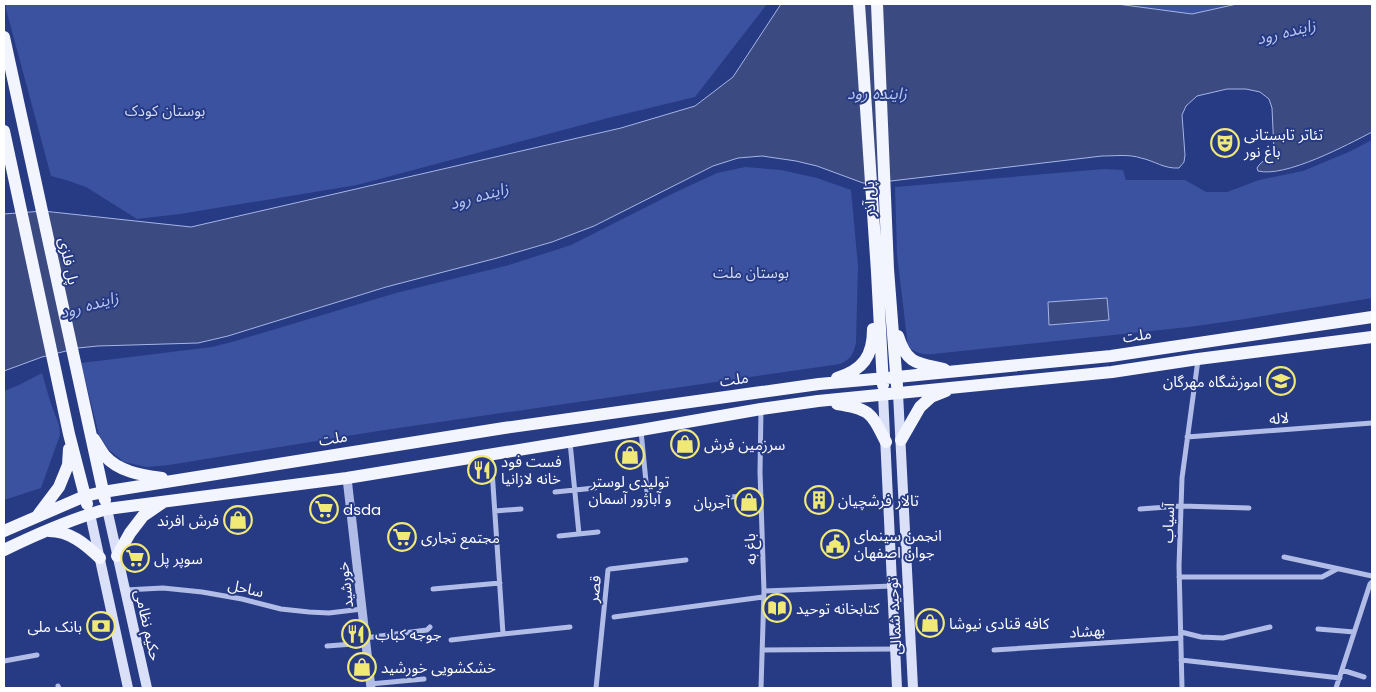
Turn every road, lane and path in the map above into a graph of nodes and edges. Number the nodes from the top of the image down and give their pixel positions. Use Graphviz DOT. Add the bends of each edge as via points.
graph roads {
  1 [pos="859,4"];
  2 [pos="877,4"];
  3 [pos="4,37"];
  4 [pos="4,131"];
  5 [pos="883,270"];
  6 [pos="892,316"];
  7 [pos="1372,317"];
  8 [pos="1372,337"];
  9 [pos="1198,359"];
  10 [pos="954,372"];
  11 [pos="897,377"];
  12 [pos="882,378"];
  13 [pos="819,384"];
  14 [pos="958,386"];
  15 [pos="898,393"];
  16 [pos="883,394"];
  17 [pos="818,401"];
  18 [pos="761,409"];
  19 [pos="1372,423"];
  20 [pos="641,430"];
  21 [pos="89,432"];
  22 [pos="69,434"];
  23 [pos="1187,437"];
  24 [pos="900,440"];
  25 [pos="570,442"];
  26 [pos="886,442"];
  27 [pos="491,454"];
  28 [pos="347,478"];
  29 [pos="174,480"];
  30 [pos="595,488"];
  31 [pos="575,490"];
  32 [pos="103,492"];
  33 [pos="555,492"];
  34 [pos="85,496"];
  35 [pos="761,496"];
  36 [pos="731,497"];
  37 [pos="164,502"];
  38 [pos="648,502"];
  39 [pos="1181,506"];
  40 [pos="1249,508"];
  41 [pos="107,509"];
  42 [pos="521,509"];
  43 [pos="1140,509"];
  44 [pos="495,511"];
  45 [pos="90,514"];
  46 [pos="36,517"];
  47 [pos="4,531"];
  48 [pos="44,531"];
  49 [pos="598,532"];
  50 [pos="580,534"];
  51 [pos="559,536"];
  52 [pos="4,550"];
  53 [pos="117,556"];
  54 [pos="1284,557"];
  55 [pos="100,558"];
  56 [pos="686,560"];
  57 [pos="1337,569"];
  58 [pos="1372,576"];
  59 [pos="1179,577"];
  60 [pos="1372,582"];
  61 [pos="500,583"];
  62 [pos="892,586"];
  63 [pos="432,588"];
  64 [pos="124,590"];
  65 [pos="764,591"];
  66 [pos="764,597"];
  67 [pos="362,609"];
  68 [pos="614,617"];
  69 [pos="430,627"];
  70 [pos="570,627"];
  71 [pos="1270,627"];
  72 [pos="1318,629"];
  73 [pos="1354,632"];
  74 [pos="503,634"];
  75 [pos="1181,635"];
  76 [pos="365,640"];
  77 [pos="451,640"];
  78 [pos="327,646"];
  79 [pos="896,649"];
  80 [pos="762,650"];
  81 [pos="994,650"];
  82 [pos="36,654"];
  83 [pos="1182,660"];
  84 [pos="4,661"];
  85 [pos="1342,670"];
  86 [pos="1364,677"];
  87 [pos="1340,678"];
  88 [pos="424,679"];
  89 [pos="371,686"];
  90 [pos="128,688"];
  91 [pos="147,688"];
  92 [pos="596,688"];
  93 [pos="756,688"];
  94 [pos="760,688"];
  95 [pos="897,688"];
  96 [pos="913,688"];
  97 [pos="1182,688"];
  98 [pos="1336,688"];
  1 -- 5 [label="main road, پل آذر"];
  2 -- 5 [label="main road, پل آذر"];
  3 -- 21 [label="main road, پل فلزی"];
  4 -- 22 [label="main road"];
  5 -- 6 [label="main road, پل آذر"];
  5 -- 12 [label="main road, پل آذر"];
  5 -- 13 [label="main road" via="872,291 873,339 866,360 847,375"];
  6 -- 10 [label="main road" via="905,354 919,364"];
  6 -- 11 [label="main road, پل آذر"];
  7 -- 10 [label="main road, ملت" via="1111,356"];
  8 -- 9 [label="main road"];
  9 -- 14 [label="main road" via="1112,372"];
  9 -- 23 [label="street, آسیاب"];
  10 -- 11 [label="main road, ملت"];
  11 -- 12 [label="main road, ملت"];
  11 -- 15 [label="main road, پل آذر"];
  12 -- 13 [label="main road, ملت"];
  12 -- 16 [label="main road, پل آذر"];
  13 -- 29 [label="main road, ملت" via="494,429"];
  14 -- 15 [label="main road"];
  14 -- 24 [label="main road" via="931,397 920,406"];
  15 -- 16 [label="main road"];
  15 -- 24 [label="main road, توحید شمالی"];
  16 -- 17 [label="main road"];
  16 -- 26 [label="main road, توحید شمالی"];
  17 -- 18 [label="main road"];
  17 -- 26 [label="main road" via="856,406 866,411"];
  18 -- 20 [label="main road"];
  18 -- 35 [label="street, باغ به"];
  19 -- 23 [label="street, لاله"];
  20 -- 25 [label="main road"];
  20 -- 38 [label="street"];
  21 -- 29 [label="main road" via="115,465 139,475"];
  21 -- 32 [label="main road, پل فلزی"];
  22 -- 34 [label="main road"];
  22 -- 46 [label="main road" via="68,465 59,487"];
  23 -- 39 [label="street, آسیاب"];
  24 -- 96 [label="main road, توحید شمالی"];
  25 -- 27 [label="main road"];
  25 -- 31 [label="street"];
  26 -- 62 [label="main road, توحید شمالی"];
  27 -- 28 [label="main road"];
  27 -- 44 [label="street"];
  28 -- 37 [label="main road"];
  28 -- 67 [label="street, خورشید"];
  29 -- 32 [label="main road, ملت"];
  30 -- 31 [label="street"];
  31 -- 33 [label="street"];
  31 -- 50 [label="street"];
  32 -- 34 [label="main road, ملت"];
  32 -- 41 [label="main road, پل فلزی"];
  34 -- 45 [label="main road"];
  34 -- 46 [label="main road, ملت"];
  35 -- 36 [label="street"];
  35 -- 65 [label="street, باغ به"];
  37 -- 41 [label="main road"];
  37 -- 53 [label="main road" via="143,516"];
  39 -- 40 [label="street"];
  39 -- 43 [label="street"];
  39 -- 59 [label="street, آسیاب"];
  41 -- 45 [label="main road"];
  41 -- 53 [label="main road, حکیم نظامی"];
  42 -- 44 [label="street"];
  44 -- 61 [label="street"];
  45 -- 48 [label="main road"];
  45 -- 55 [label="main road"];
  46 -- 47 [label="main road, ملت"];
  48 -- 52 [label="main road"];
  48 -- 55 [label="main road" via="70,535"];
  49 -- 50 [label="street"];
  50 -- 51 [label="street"];
  53 -- 64 [label="main road, حکیم نظامی"];
  54 -- 57 [label="street"];
  55 -- 90 [label="main road"];
  56 -- 92 [label="street, قصر" via="608,570"];
  57 -- 58 [label="street"];
  57 -- 59 [label="street" via="1322,577"];
  59 -- 75 [label="street, آسیاب"];
  60 -- 73 [label="street"];
  61 -- 63 [label="street"];
  61 -- 74 [label="street"];
  62 -- 65 [label="street"];
  62 -- 79 [label="main road, توحید شمالی"];
  64 -- 67 [label="street, ساحل" via="163,588 202,592 308,612"];
  64 -- 91 [label="main road, حکیم نظامی"];
  65 -- 66 [label="street, باغ به"];
  66 -- 68 [label="street"];
  66 -- 80 [label="street, باغ به"];
  67 -- 76 [label="street, خورشید"];
  69 -- 76 [label="street"];
  70 -- 74 [label="street"];
  71 -- 75 [label="street, بهشاد" via="1223,638"];
  72 -- 73 [label="street"];
  73 -- 85 [label="street"];
  74 -- 77 [label="street"];
  75 -- 81 [label="street, بهشاد"];
  75 -- 83 [label="street, آسیاب"];
  76 -- 78 [label="street"];
  76 -- 89 [label="street, خورشید"];
  79 -- 80 [label="street"];
  79 -- 95 [label="main road, توحید شمالی"];
  80 -- 94 [label="street, باغ به"];
  82 -- 84 [label="street"];
  83 -- 87 [label="street"];
  83 -- 97 [label="street, آسیاب"];
  85 -- 86 [label="street"];
  85 -- 87 [label="street"];
  87 -- 98 [label="street"];
  88 -- 89 [label="street"];
  93 -- 94 [label="street"];
}
